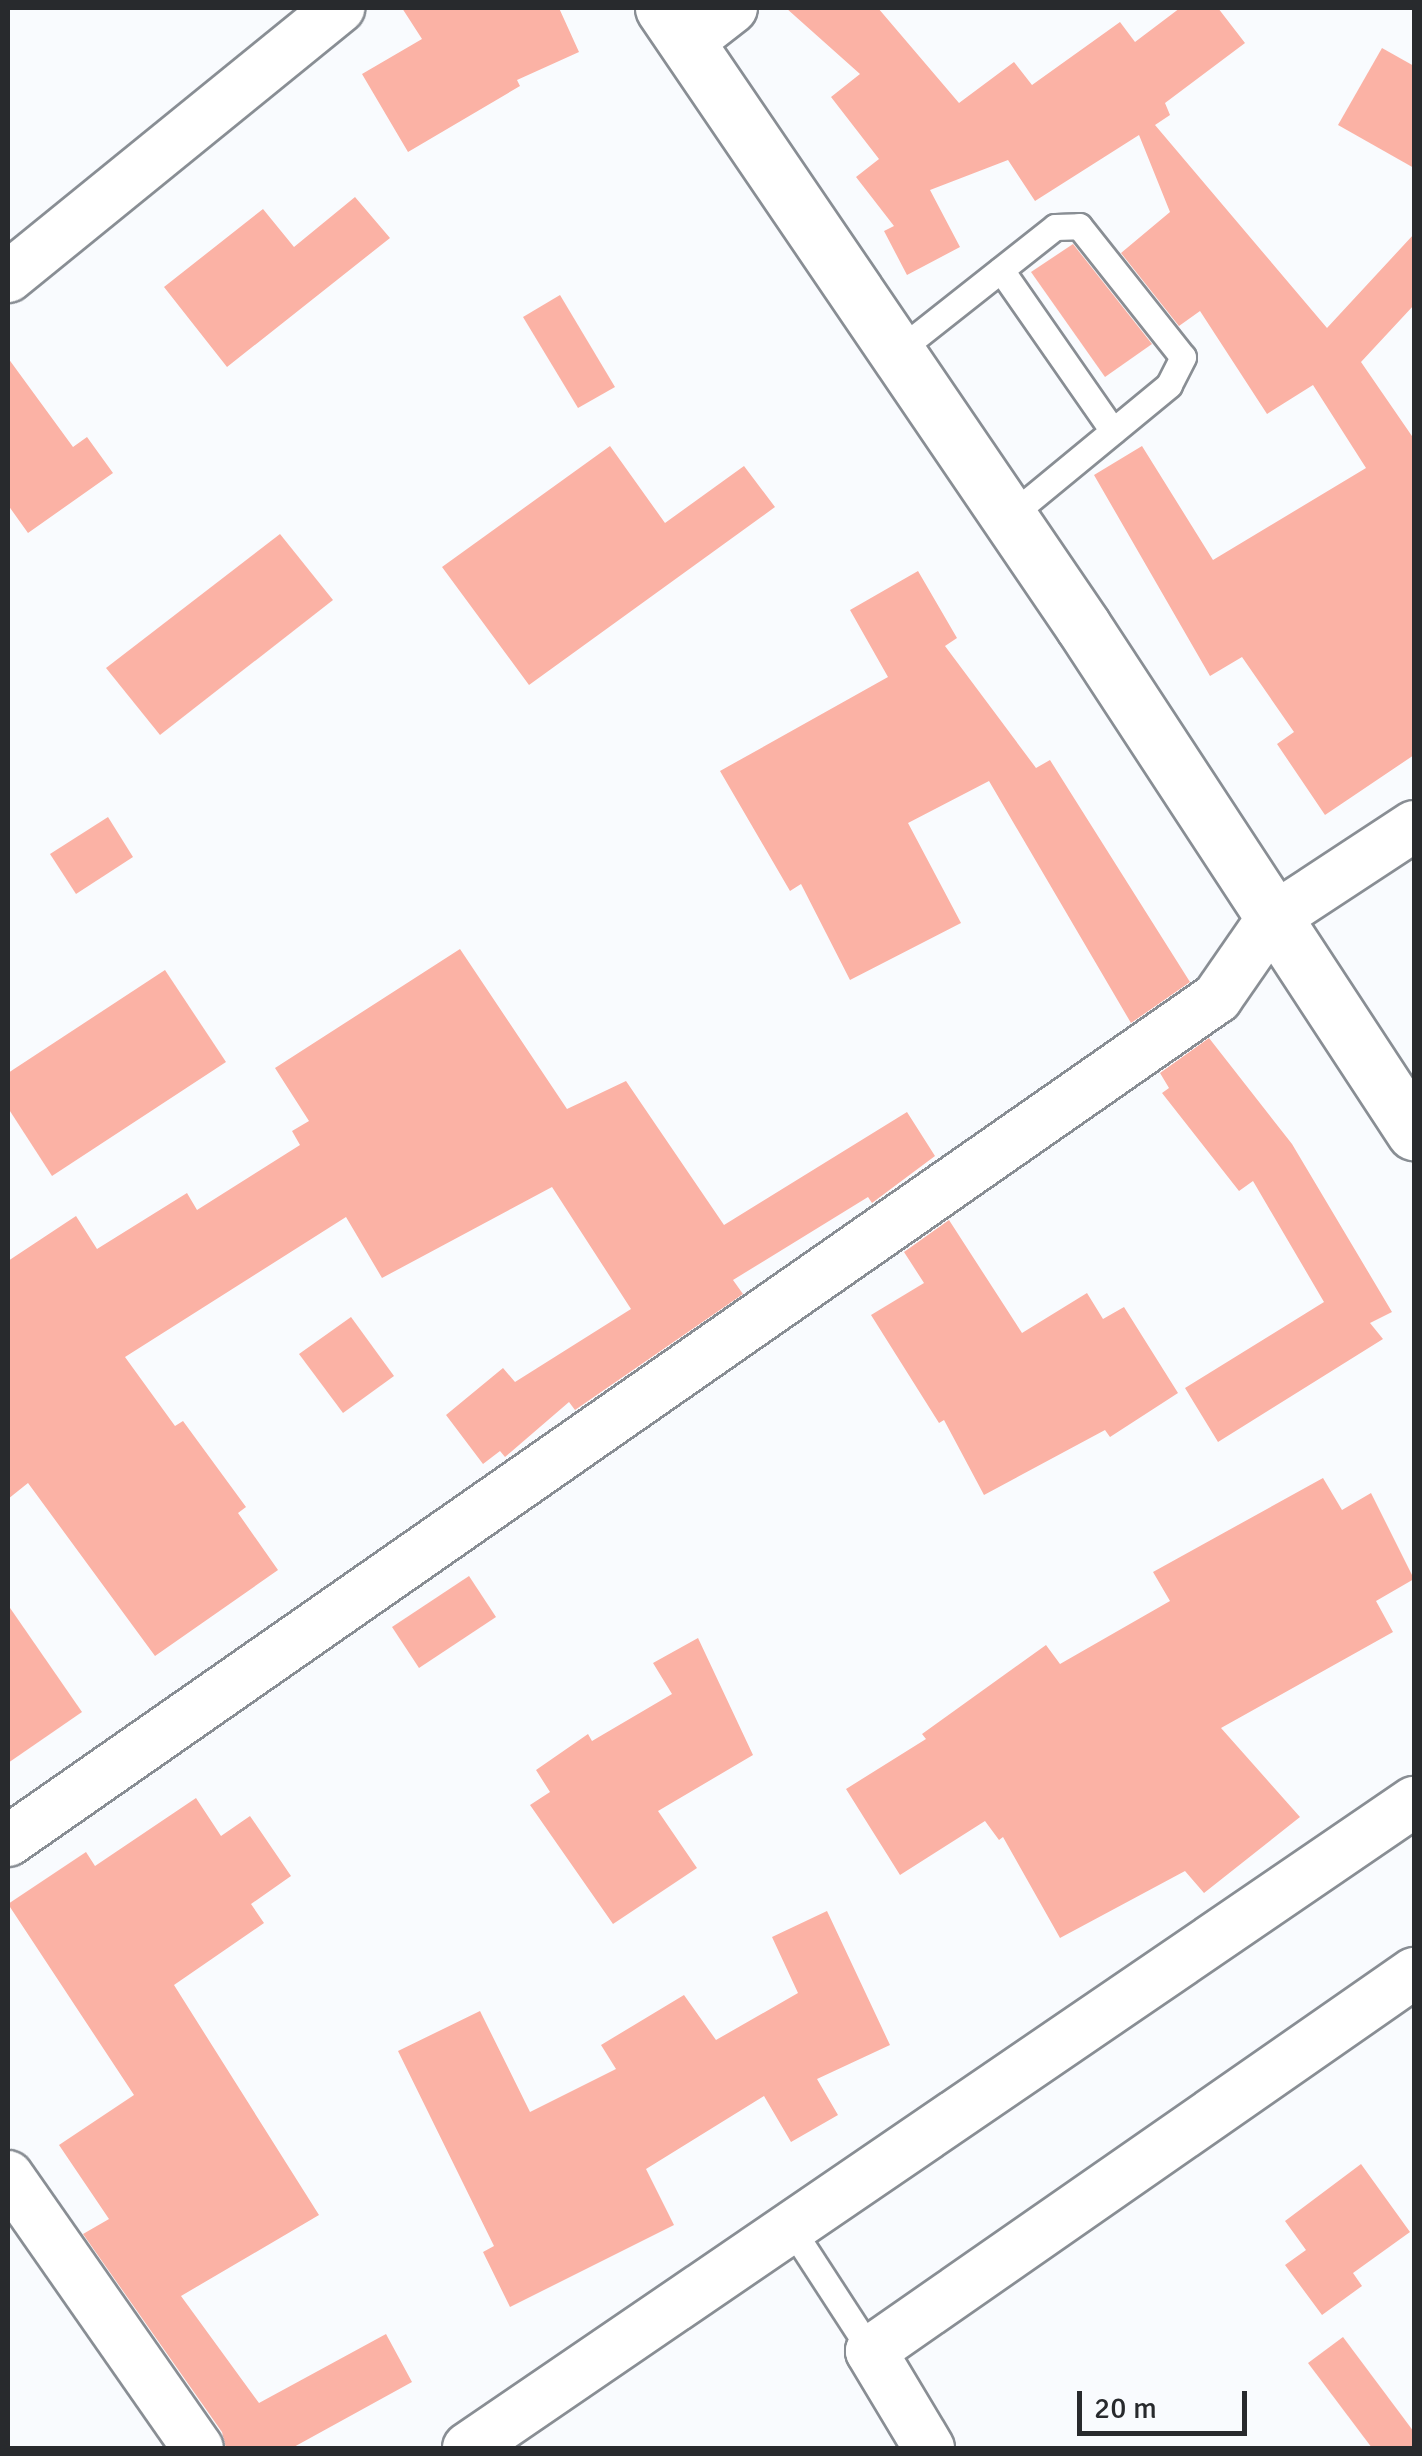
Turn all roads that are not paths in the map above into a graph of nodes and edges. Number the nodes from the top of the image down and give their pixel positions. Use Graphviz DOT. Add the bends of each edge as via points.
graph roads {
  1 [pos="338,8"];
  2 [pos="732,8"];
  3 [pos="675,25"];
  4 [pos="1000,270"];
  5 [pos="8,277"];
  6 [pos="898,351"];
  7 [pos="1114,431"];
  8 [pos="1009,517"];
  9 [pos="1414,826"];
  10 [pos="1271,920"];
  11 [pos="1414,1132"];
  12 [pos="1414,1802"];
  13 [pos="8,1841"];
  14 [pos="1414,1973"];
  15 [pos="8,2176"];
  16 [pos="791,2228"];
  17 [pos="872,2351"];
  18 [pos="198,2448"];
  19 [pos="468,2448"];
  20 [pos="929,2448"];
  1 -- 5 [label="street"];
  2 -- 3 [label="street"];
  3 -- 6 [label="street"];
  4 -- 6 [label="lane"];
  4 -- 7 [label="lane"];
  4 -- 7 [label="lane" via="1055,228 1080,226 1182,356 1168,385"];
  6 -- 8 [label="street"];
  7 -- 8 [label="lane"];
  8 -- 10 [label="street"];
  9 -- 10 [label="street"];
  10 -- 11 [label="street"];
  10 -- 13 [label="street" via="1217,998"];
  12 -- 16 [label="street"];
  14 -- 17 [label="street"];
  15 -- 18 [label="street"];
  16 -- 17 [label="lane"];
  16 -- 19 [label="street"];
  17 -- 20 [label="street"];
}
